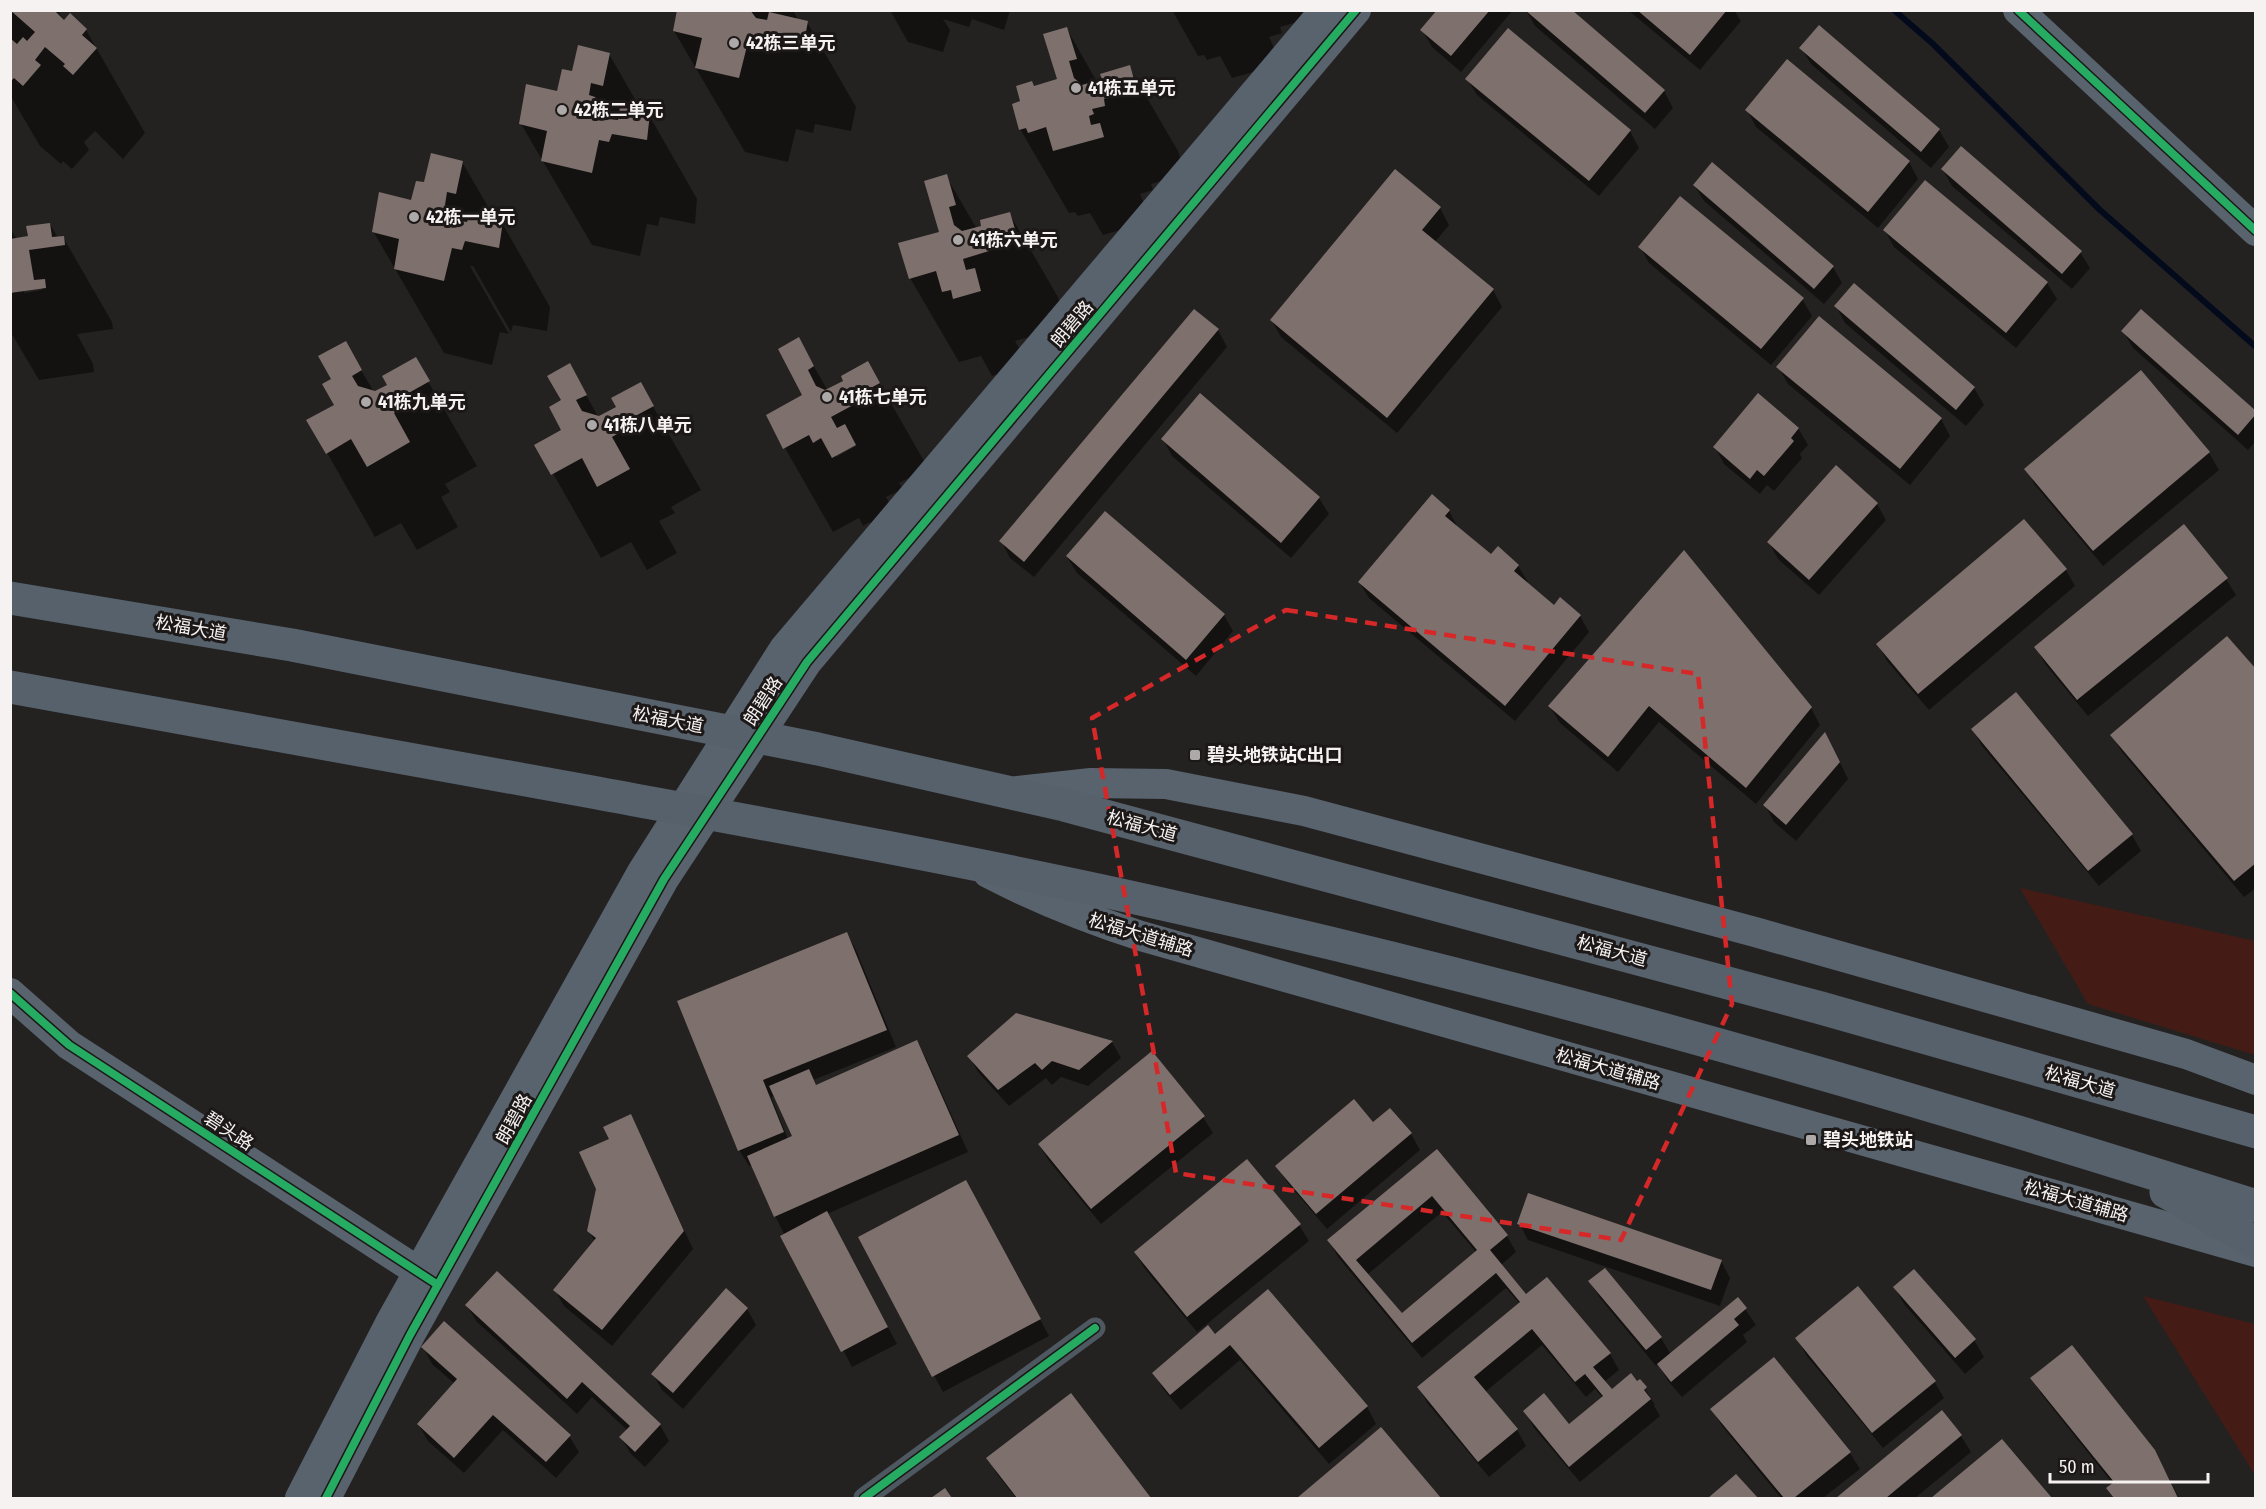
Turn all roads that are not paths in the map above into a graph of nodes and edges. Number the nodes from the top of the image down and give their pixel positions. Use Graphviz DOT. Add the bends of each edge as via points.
graph roads {
  1 [pos="1325,10"];
  2 [pos="1356,10"];
  3 [pos="2018,10"];
  4 [pos="2256,231"];
  5 [pos="10,598"];
  6 [pos="10,687"];
  7 [pos="745,735"];
  8 [pos="1007,792"];
  9 [pos="695,811"];
  10 [pos="969,863"];
  11 [pos="10,993"];
  12 [pos="2256,1080"];
  13 [pos="2256,1132"];
  14 [pos="2109,1159"];
  15 [pos="2256,1206"];
  16 [pos="2256,1243"];
  17 [pos="2256,1252"];
  18 [pos="429,1278"];
  19 [pos="1095,1328"];
  20 [pos="300,1498"];
  21 [pos="326,1498"];
  22 [pos="864,1498"];
  1 -- 7 [label="street, 朗碧路" via="784,650"];
  2 -- 7 [label="street, 朗碧路"];
  3 -- 4 [label="street"];
  5 -- 7 [label="main road, 松福大道" via="292,645"];
  6 -- 9 [label="main road"];
  7 -- 8 [label="main road, 松福大道"];
  7 -- 9 [label="street, 朗碧路"];
  8 -- 12 [label="street" via="1091,783 1166,784 1304,811 1755,932 2186,1054"];
  8 -- 13 [label="main road, 松福大道" via="1821,1008"];
  9 -- 10 [label="main road"];
  9 -- 18 [label="street, 朗碧路" via="642,872"];
  10 -- 14 [label="main road" via="1207,914 1480,981 1799,1068"];
  10 -- 17 [label="street, 松福大道辅路" via="1087,919 1141,936"];
  11 -- 18 [label="street, 碧头路" via="69,1045"];
  14 -- 15 [label="main road"];
  14 -- 16 [label="main road"];
  18 -- 20 [label="street, 朗碧路" via="390,1323"];
  18 -- 21 [label="street, 朗碧路"];
  19 -- 22 [label="street"];
}
